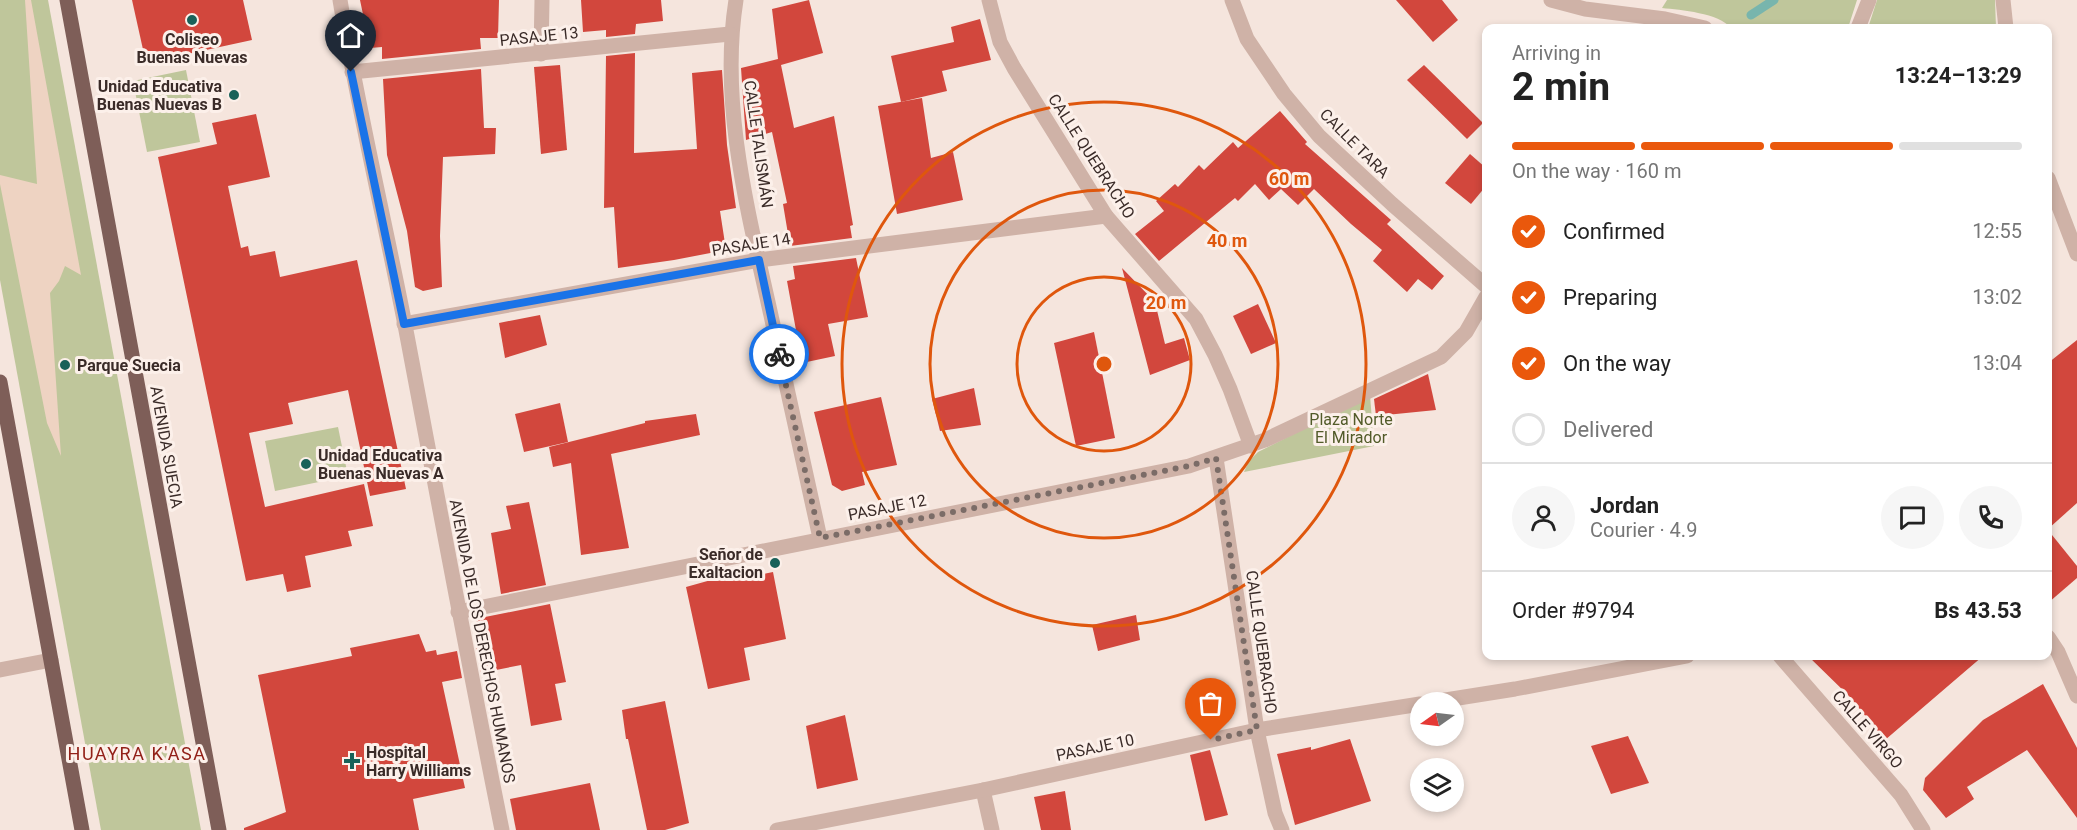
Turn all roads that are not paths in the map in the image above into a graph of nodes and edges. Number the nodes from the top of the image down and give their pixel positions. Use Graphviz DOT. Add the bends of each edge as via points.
graph roads {
  1 [pos="67,0"];
  2 [pos="340,0"];
  3 [pos="542,0"];
  4 [pos="736,0"];
  5 [pos="989,0"];
  6 [pos="1232,0"];
  7 [pos="1551,0"];
  8 [pos="1869,0"];
  9 [pos="2002,0"];
  10 [pos="1687,24"];
  11 [pos="1860,24"];
  12 [pos="2005,24"];
  13 [pos="730,34"];
  14 [pos="541,54"];
  15 [pos="351,72"];
  16 [pos="2052,188"];
  17 [pos="1106,216"];
  18 [pos="2077,254"];
  19 [pos="759,260"];
  20 [pos="1482,283"];
  21 [pos="1482,304"];
  22 [pos="404,324"];
  23 [pos="0,382"];
  24 [pos="1251,446"];
  25 [pos="1216,458"];
  26 [pos="820,538"];
  27 [pos="458,612"];
  28 [pos="2052,643"];
  29 [pos="51,660"];
  30 [pos="1666,660"];
  31 [pos="1783,660"];
  32 [pos="0,670"];
  33 [pos="2077,696"];
  34 [pos="1464,697"];
  35 [pos="1410,706"];
  36 [pos="1257,730"];
  37 [pos="983,790"];
  38 [pos="82,830"];
  39 [pos="219,830"];
  40 [pos="502,830"];
  41 [pos="777,830"];
  42 [pos="992,830"];
  43 [pos="1282,830"];
  44 [pos="1923,830"];
  1 -- 39 [label="main road, AVENIDA SUECIA"];
  2 -- 15 [label="street, AVENIDA DE LOS DERECHOS HUMANOS"];
  3 -- 14 [label="street"];
  4 -- 13 [label="street, CALLE TALISMÁN"];
  5 -- 17 [label="street, CALLE QUEBRACHO" via="1000,42 1014,68"];
  6 -- 20 [label="street, CALLE TARA" via="1247,39 1284,94 1319,136"];
  7 -- 10 [label="street"];
  8 -- 11 [label="street"];
  9 -- 12 [label="street"];
  13 -- 14 [label="street, PASAJE 13"];
  13 -- 19 [label="street, CALLE TALISMÁN" via="731,97"];
  14 -- 15 [label="street, PASAJE 13"];
  15 -- 22 [label="street, AVENIDA DE LOS DERECHOS HUMANOS"];
  16 -- 18 [label="street"];
  17 -- 19 [label="street, PASAJE 14"];
  17 -- 24 [label="street, CALLE QUEBRACHO" via="1196,319 1230,389"];
  19 -- 22 [label="street, PASAJE 14"];
  19 -- 26 [label="street, CALLE TALISMÁN"];
  21 -- 24 [label="street, PASAJE 12" via="1466,332 1440,357"];
  22 -- 27 [label="street, AVENIDA DE LOS DERECHOS HUMANOS"];
  23 -- 29 [label="main road"];
  24 -- 25 [label="street, PASAJE 12"];
  25 -- 26 [label="street, PASAJE 12"];
  25 -- 36 [label="street, CALLE QUEBRACHO"];
  26 -- 27 [label="street, PASAJE 12"];
  27 -- 40 [label="street, AVENIDA DE LOS DERECHOS HUMANOS"];
  28 -- 33 [label="street"];
  29 -- 32 [label="street"];
  29 -- 38 [label="main road"];
  30 -- 34 [label="street"];
  31 -- 44 [label="street, CALLE VIRGO" via="1901,795"];
  35 -- 36 [label="street, PASAJE 10"];
  36 -- 37 [label="street, PASAJE 10"];
  36 -- 43 [label="street, CALLE QUEBRACHO"];
  37 -- 41 [label="street, PASAJE 10"];
  37 -- 42 [label="street"];
}
